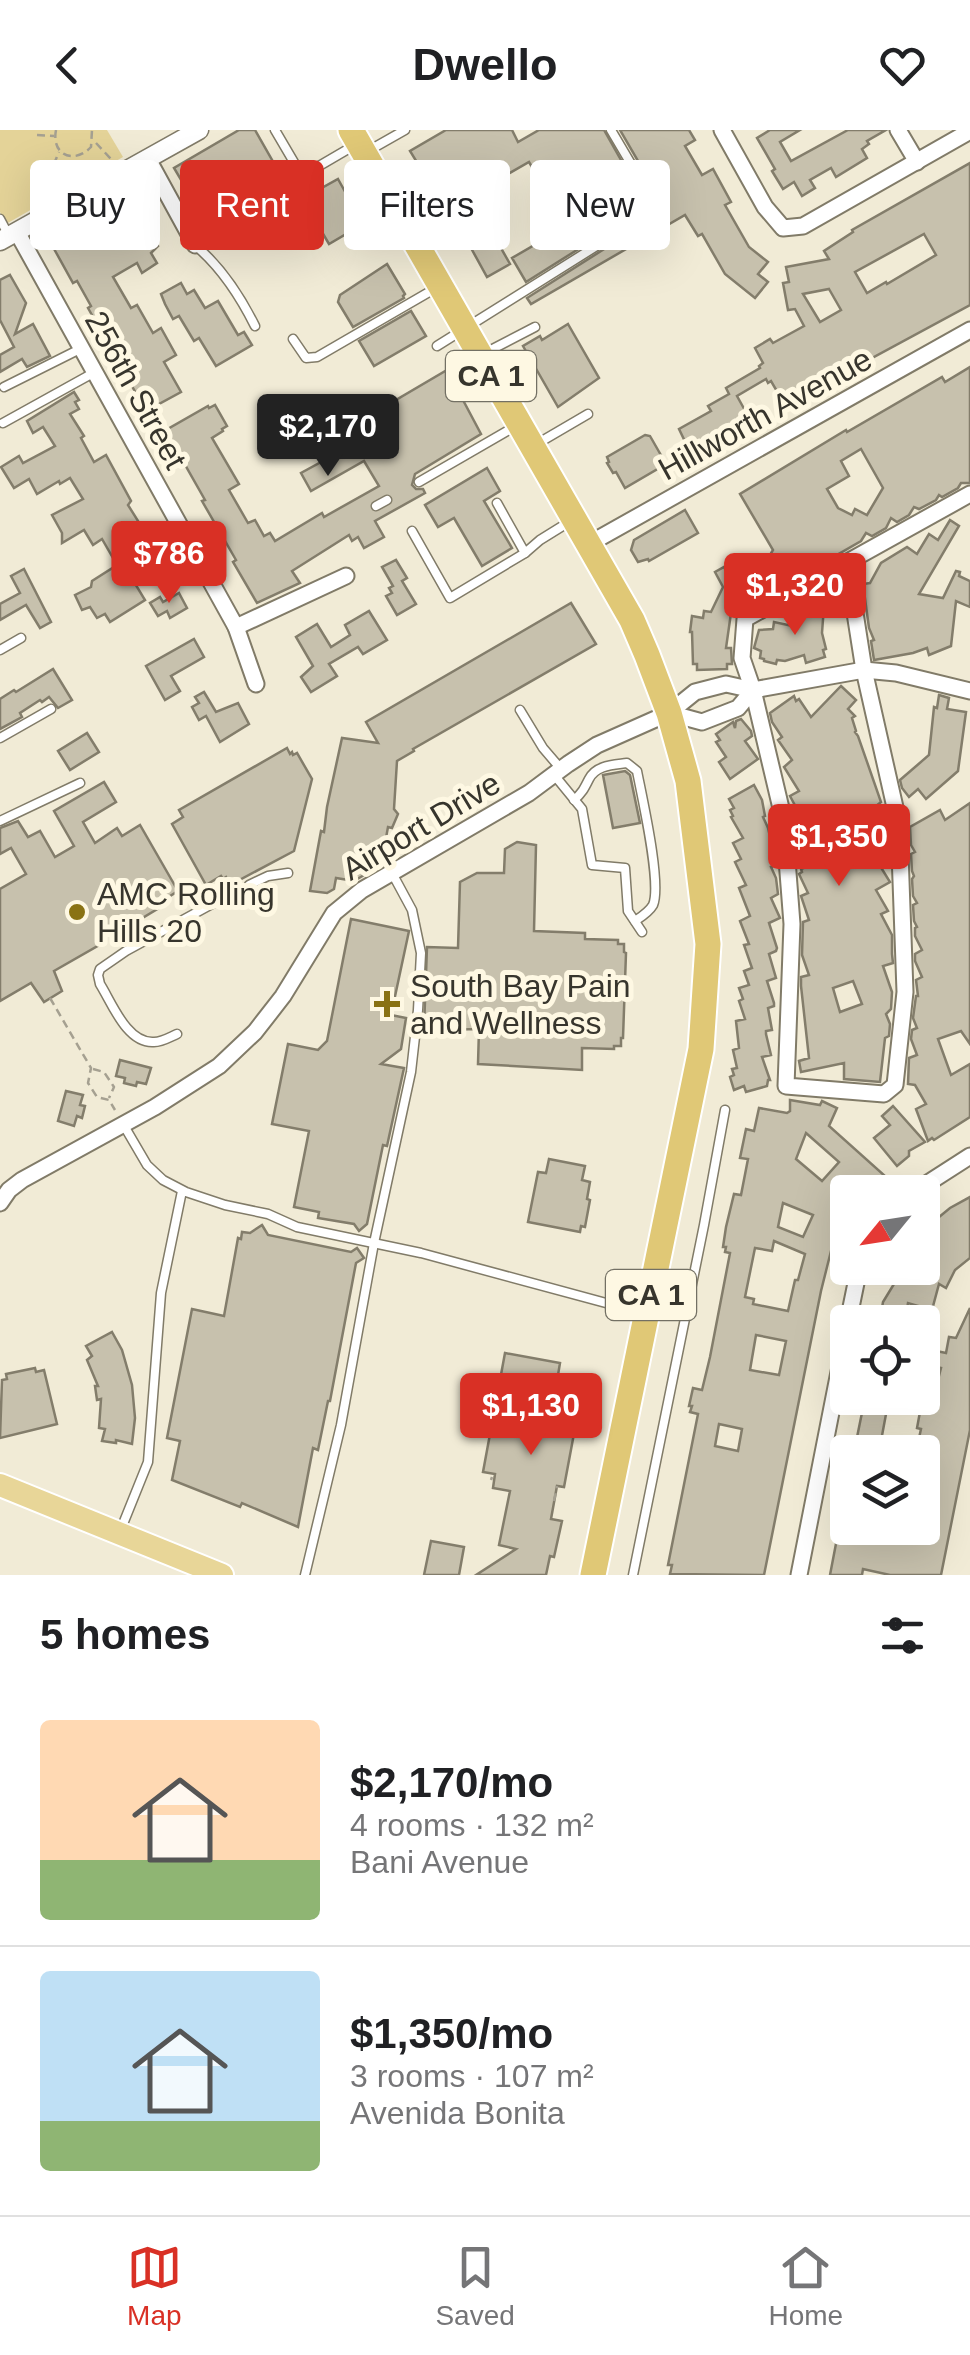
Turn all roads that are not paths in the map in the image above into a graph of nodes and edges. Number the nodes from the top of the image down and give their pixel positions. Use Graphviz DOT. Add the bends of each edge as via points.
graph roads {
  1 [pos="199,130"];
  2 [pos="275,130"];
  3 [pos="405,130"];
  4 [pos="612,130"];
  5 [pos="722,130"];
  6 [pos="898,130"];
  7 [pos="970,131"];
  8 [pos="358,142"];
  9 [pos="148,159"];
  10 [pos="917,162"];
  11 [pos="180,217"];
  12 [pos="7,232"];
  13 [pos="201,250"];
  14 [pos="419,250"];
  15 [pos="440,285"];
  16 [pos="255,326"];
  17 [pos="464,327"];
  18 [pos="535,327"];
  19 [pos="970,330"];
  20 [pos="293,339"];
  21 [pos="437,346"];
  22 [pos="82,348"];
  23 [pos="480,356"];
  24 [pos="95,372"];
  25 [pos="4,387"];
  26 [pos="588,414"];
  27 [pos="3,423"];
  28 [pos="518,424"];
  29 [pos="532,448"];
  30 [pos="419,482"];
  31 [pos="970,494"];
  32 [pos="387,500"];
  33 [pos="497,503"];
  34 [pos="376,506"];
  35 [pos="572,520"];
  36 [pos="412,530"];
  37 [pos="587,545"];
  38 [pos="525,553"];
  39 [pos="847,562"];
  40 [pos="346,576"];
  41 [pos="236,627"];
  42 [pos="21,638"];
  43 [pos="0,650"];
  44 [pos="864,670"];
  45 [pos="256,684"];
  46 [pos="753,690"];
  47 [pos="970,691"];
  48 [pos="51,709"];
  49 [pos="520,710"];
  50 [pos="669,713"];
  51 [pos="0,738"];
  52 [pos="557,772"];
  53 [pos="80,783"];
  54 [pos="574,800"];
  55 [pos="0,822"];
  56 [pos="288,873"];
  57 [pos="392,873"];
  58 [pos="248,885"];
  59 [pos="234,892"];
  60 [pos="635,921"];
  61 [pos="642,932"];
  62 [pos="178,1034"];
  63 [pos="725,1110"];
  64 [pos="123,1124"];
  65 [pos="970,1156"];
  66 [pos="940,1175"];
  67 [pos="182,1191"];
  68 [pos="0,1204"];
  69 [pos="374,1243"];
  70 [pos="647,1314"];
  71 [pos="830,1415"];
  72 [pos="0,1484"];
  73 [pos="120,1533"];
  74 [pos="222,1575"];
  75 [pos="305,1575"];
  76 [pos="593,1575"];
  77 [pos="634,1575"];
  78 [pos="799,1575"];
  1 -- 9 [label="street"];
  2 -- 8 [label="lane" via="302,176"];
  3 -- 8 [label="lane"];
  4 -- 17 [label="lane" via="657,208"];
  5 -- 10 [label="street" via="783,228 803,226"];
  6 -- 10 [label="street"];
  7 -- 10 [label="street"];
  9 -- 11 [label="street"];
  9 -- 12 [label="street"];
  12 -- 22 [label="street, 256th Street"];
  13 -- 16 [label="lane"];
  14 -- 15 [label="highway, CA 1"];
  15 -- 17 [label="highway, CA 1"];
  15 -- 20 [label="lane" via="317,358 306,358"];
  17 -- 21 [label="lane"];
  17 -- 23 [label="highway, CA 1"];
  18 -- 23 [label="lane"];
  19 -- 37 [label="street, Hillworth Avenue"];
  22 -- 24 [label="street, 256th Street"];
  22 -- 25 [label="lane"];
  23 -- 28 [label="highway, CA 1"];
  24 -- 27 [label="lane"];
  24 -- 41 [label="street, 256th Street"];
  26 -- 29 [label="lane"];
  28 -- 29 [label="highway, CA 1"];
  28 -- 30 [label="lane"];
  29 -- 35 [label="highway, CA 1"];
  31 -- 39 [label="street"];
  32 -- 34 [label="lane"];
  33 -- 38 [label="lane"];
  35 -- 37 [label="highway, CA 1"];
  35 -- 38 [label="lane"];
  36 -- 38 [label="lane" via="450,598"];
  37 -- 50 [label="highway, CA 1" via="632,620"];
  39 -- 44 [label="street"];
  39 -- 46 [label="street" via="745,618 742,658"];
  40 -- 41 [label="street"];
  41 -- 45 [label="street, 256th Street"];
  42 -- 43 [label="lane"];
  44 -- 46 [label="street"];
  44 -- 46 [label="street" via="899,825 905,992 895,1085 884,1094 786,1086 792,924 784,821"];
  44 -- 47 [label="street"];
  46 -- 50 [label="street, Airport Drive" via="726,684 695,692"];
  46 -- 50 [label="street" via="738,708 702,722"];
  48 -- 51 [label="lane"];
  49 -- 52 [label="lane"];
  50 -- 52 [label="street, Airport Drive"];
  50 -- 70 [label="highway, CA 1" via="688,781 708,944 701,1050"];
  52 -- 54 [label="lane"];
  52 -- 57 [label="street, Airport Drive"];
  53 -- 55 [label="lane"];
  54 -- 60 [label="lane" via="582,809 592,865 625,868 628,911"];
  54 -- 60 [label="lane" via="597,770 627,763 638,770 654,904"];
  56 -- 58 [label="lane"];
  57 -- 64 [label="street, Airport Drive" via="334,913 283,996 219,1066"];
  57 -- 69 [label="lane" via="412,910 420,953 418,1010"];
  59 -- 62 [label="lane" via="100,969 100,984 131,1034 156,1042"];
  60 -- 61 [label="lane"];
  63 -- 77 [label="lane"];
  64 -- 67 [label="lane" via="147,1166"];
  64 -- 68 [label="street, Airport Drive" via="22,1180"];
  65 -- 66 [label="street"];
  67 -- 69 [label="lane"];
  67 -- 73 [label="lane" via="161,1293 148,1462"];
  69 -- 70 [label="lane"];
  69 -- 75 [label="lane"];
  70 -- 76 [label="highway, CA 1"];
  71 -- 78 [label="street"];
  72 -- 73 [label="main road"];
  73 -- 74 [label="main road"];
}
